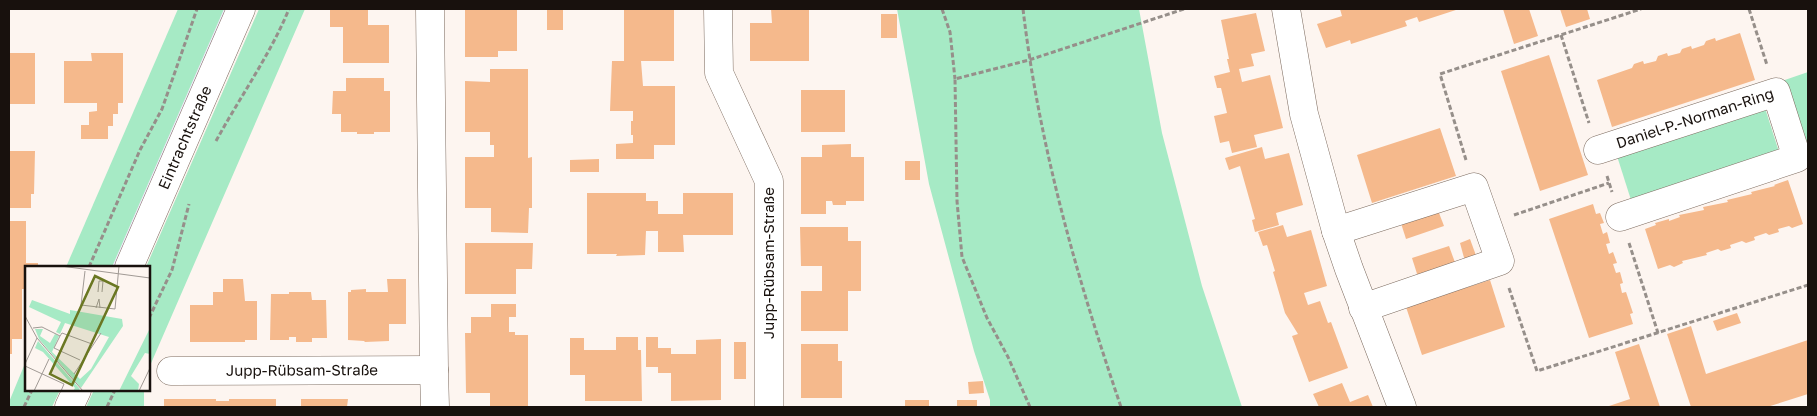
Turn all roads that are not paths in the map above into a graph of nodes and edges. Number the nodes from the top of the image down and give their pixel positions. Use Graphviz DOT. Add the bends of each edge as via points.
graph roads {
  1 [pos="241,9"];
  2 [pos="430,9"];
  3 [pos="718,9"];
  4 [pos="1286,9"];
  5 [pos="1598,150"];
  6 [pos="1620,217"];
  7 [pos="1336,232"];
  8 [pos="129,266"];
  9 [pos="1363,308"];
  10 [pos="434,370"];
  11 [pos="170,371"];
  12 [pos="77,391"];
  13 [pos="70,407"];
  14 [pos="435,407"];
  15 [pos="769,407"];
  16 [pos="1402,407"];
  1 -- 8 [label="street, Eintrachtstraße"];
  2 -- 10 [label="street"];
  3 -- 15 [label="street, Jupp-Rübsam-Straße" via="719,73 769,181"];
  4 -- 7 [label="street" via="1304,114"];
  5 -- 6 [label="street, Daniel-P.-Norman-Ring" via="1776,92 1797,158"];
  7 -- 9 [label="street"];
  7 -- 9 [label="street" via="1474,187 1500,261"];
  9 -- 16 [label="street"];
  10 -- 11 [label="street, Jupp-Rübsam-Straße"];
  10 -- 14 [label="street"];
  12 -- 13 [label="street"];
}
